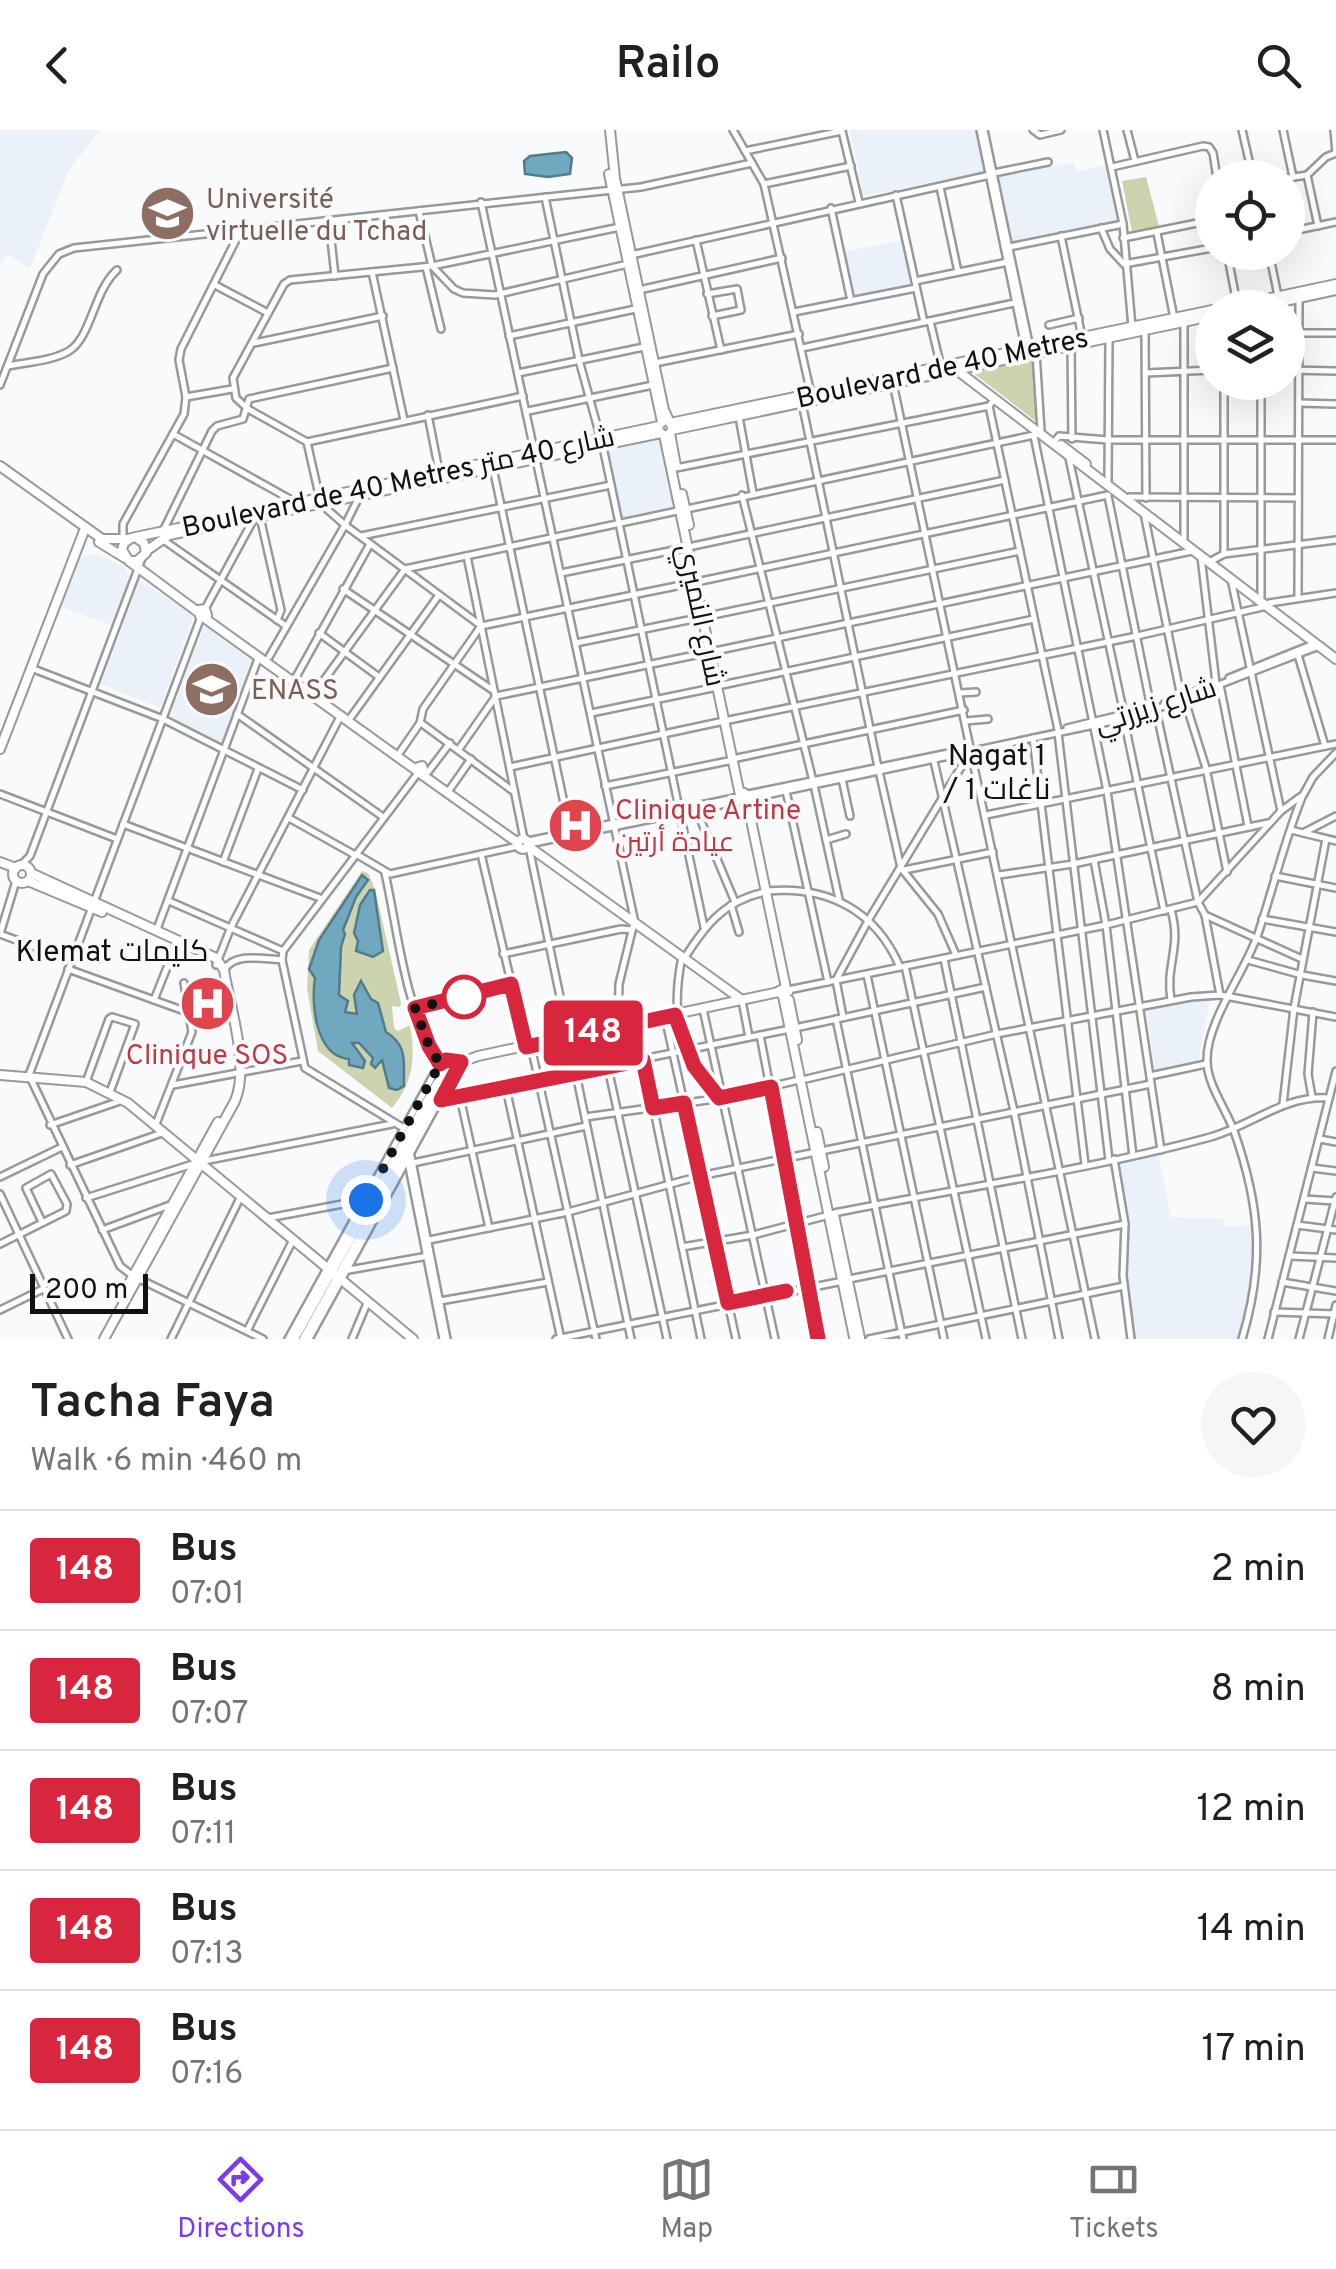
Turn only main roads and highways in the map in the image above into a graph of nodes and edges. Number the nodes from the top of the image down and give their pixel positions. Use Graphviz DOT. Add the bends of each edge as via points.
graph roads {
  1 [pos="608,130"];
  2 [pos="629,260"];
  3 [pos="1336,287"];
  4 [pos="1305,292"];
  5 [pos="1305,296"];
  6 [pos="640,308"];
  7 [pos="1195,316"];
  8 [pos="1181,318"];
  9 [pos="1109,335"];
  10 [pos="1032,354"];
  11 [pos="651,364"];
  12 [pos="959,367"];
  13 [pos="892,380"];
  14 [pos="666,428"];
  15 [pos="1038,433"];
  16 [pos="537,456"];
  17 [pos="0,469"];
  18 [pos="440,476"];
  19 [pos="1107,482"];
  20 [pos="320,502"];
  21 [pos="683,508"];
  22 [pos="257,516"];
  23 [pos="84,531"];
  24 [pos="162,535"];
  25 [pos="131,539"];
  26 [pos="144,555"];
  27 [pos="127,559"];
  28 [pos="1268,605"];
  29 [pos="203,613"];
  30 [pos="1326,648"];
  31 [pos="264,657"];
  32 [pos="346,716"];
  33 [pos="0,749"];
  34 [pos="421,771"];
  35 [pos="525,844"];
  36 [pos="0,864"];
  37 [pos="93,905"];
  38 [pos="220,963"];
  39 [pos="784,992"];
  40 [pos="739,1001"];
  41 [pos="0,1075"];
  42 [pos="443,1079"];
  43 [pos="199,1162"];
  44 [pos="335,1273"];
  45 [pos="136,1277"];
  46 [pos="857,1338"];
  47 [pos="102,1339"];
  48 [pos="291,1339"];
  49 [pos="307,1339"];
  50 [pos="413,1339"];
  1 -- 2 [label="main road"];
  2 -- 6 [label="main road"];
  2 -- 6 [label="main road"];
  3 -- 4 [label="main road"];
  3 -- 5 [label="main road"];
  6 -- 11 [label="main road"];
  6 -- 11 [label="main road"];
  7 -- 8 [label="main road, Boulevard de 40 Metres"];
  8 -- 9 [label="main road, Boulevard de 40 Metres"];
  8 -- 9 [label="main road, Boulevard de 40 Metres"];
  9 -- 10 [label="main road, Boulevard de 40 Metres"];
  9 -- 10 [label="main road, Boulevard de 40 Metres"];
  10 -- 12 [label="main road, Boulevard de 40 Metres"];
  11 -- 14 [label="main road"];
  11 -- 14 [label="main road"];
  12 -- 13 [label="main road, Boulevard de 40 Metres"];
  12 -- 13 [label="main road, Boulevard de 40 Metres"];
  12 -- 15 [label="main road"];
  12 -- 15 [label="main road" via="992,403"];
  13 -- 14 [label="main road, Boulevard de 40 Metres"];
  14 -- 16 [label="main road, Boulevard de 40 Metres شارع 40 متر"];
  14 -- 21 [label="main road, شارع النميري"];
  14 -- 21 [label="main road, شارع النميري"];
  15 -- 19 [label="main road"];
  15 -- 19 [label="main road"];
  16 -- 18 [label="main road, Boulevard de 40 Metres شارع 40 متر"];
  16 -- 18 [label="main road, Boulevard de 40 Metres شارع 40 متر"];
  17 -- 23 [label="main road"];
  17 -- 25 [label="main road" via="102,539"];
  18 -- 20 [label="main road, Boulevard de 40 Metres شارع 40 متر"];
  19 -- 28 [label="main road"];
  19 -- 28 [label="main road"];
  20 -- 22 [label="main road, Boulevard de 40 Metres شارع 40 متر"];
  20 -- 22 [label="main road, Boulevard de 40 Metres شارع 40 متر"];
  21 -- 39 [label="main road, شارع النميري"];
  22 -- 24 [label="main road, Boulevard de 40 Metres شارع 40 متر"];
  23 -- 27 [label="main road"];
  23 -- 33 [label="main road"];
  24 -- 25 [label="main road, Boulevard de 40 Metres شارع 40 متر"];
  24 -- 26 [label="main road, Boulevard de 40 Metres شارع 40 متر"];
  25 -- 26 [label="main road"];
  25 -- 27 [label="main road" via="122,546"];
  26 -- 27 [label="main road"];
  26 -- 29 [label="main road" via="151,573"];
  27 -- 29 [label="main road"];
  28 -- 30 [label="main road"];
  29 -- 31 [label="main road"];
  31 -- 32 [label="main road"];
  31 -- 32 [label="main road"];
  32 -- 34 [label="main road"];
  32 -- 34 [label="main road"];
  34 -- 35 [label="main road"];
  34 -- 35 [label="main road"];
  35 -- 40 [label="main road"];
  36 -- 37 [label="main road"];
  37 -- 38 [label="main road"];
  37 -- 38 [label="main road"];
  38 -- 43 [label="main road" via="239,1074 235,1101"];
  39 -- 40 [label="main road"];
  39 -- 46 [label="main road, شارع النميري"];
  40 -- 42 [label="main road" via="461,1062"];
  41 -- 43 [label="main road" via="86,1082 110,1092"];
  42 -- 44 [label="main road"];
  42 -- 44 [label="main road" via="409,1156"];
  43 -- 44 [label="main road"];
  43 -- 45 [label="main road"];
  43 -- 45 [label="main road"];
  44 -- 48 [label="main road"];
  44 -- 49 [label="main road"];
  44 -- 50 [label="main road"];
  45 -- 47 [label="main road"];
}
